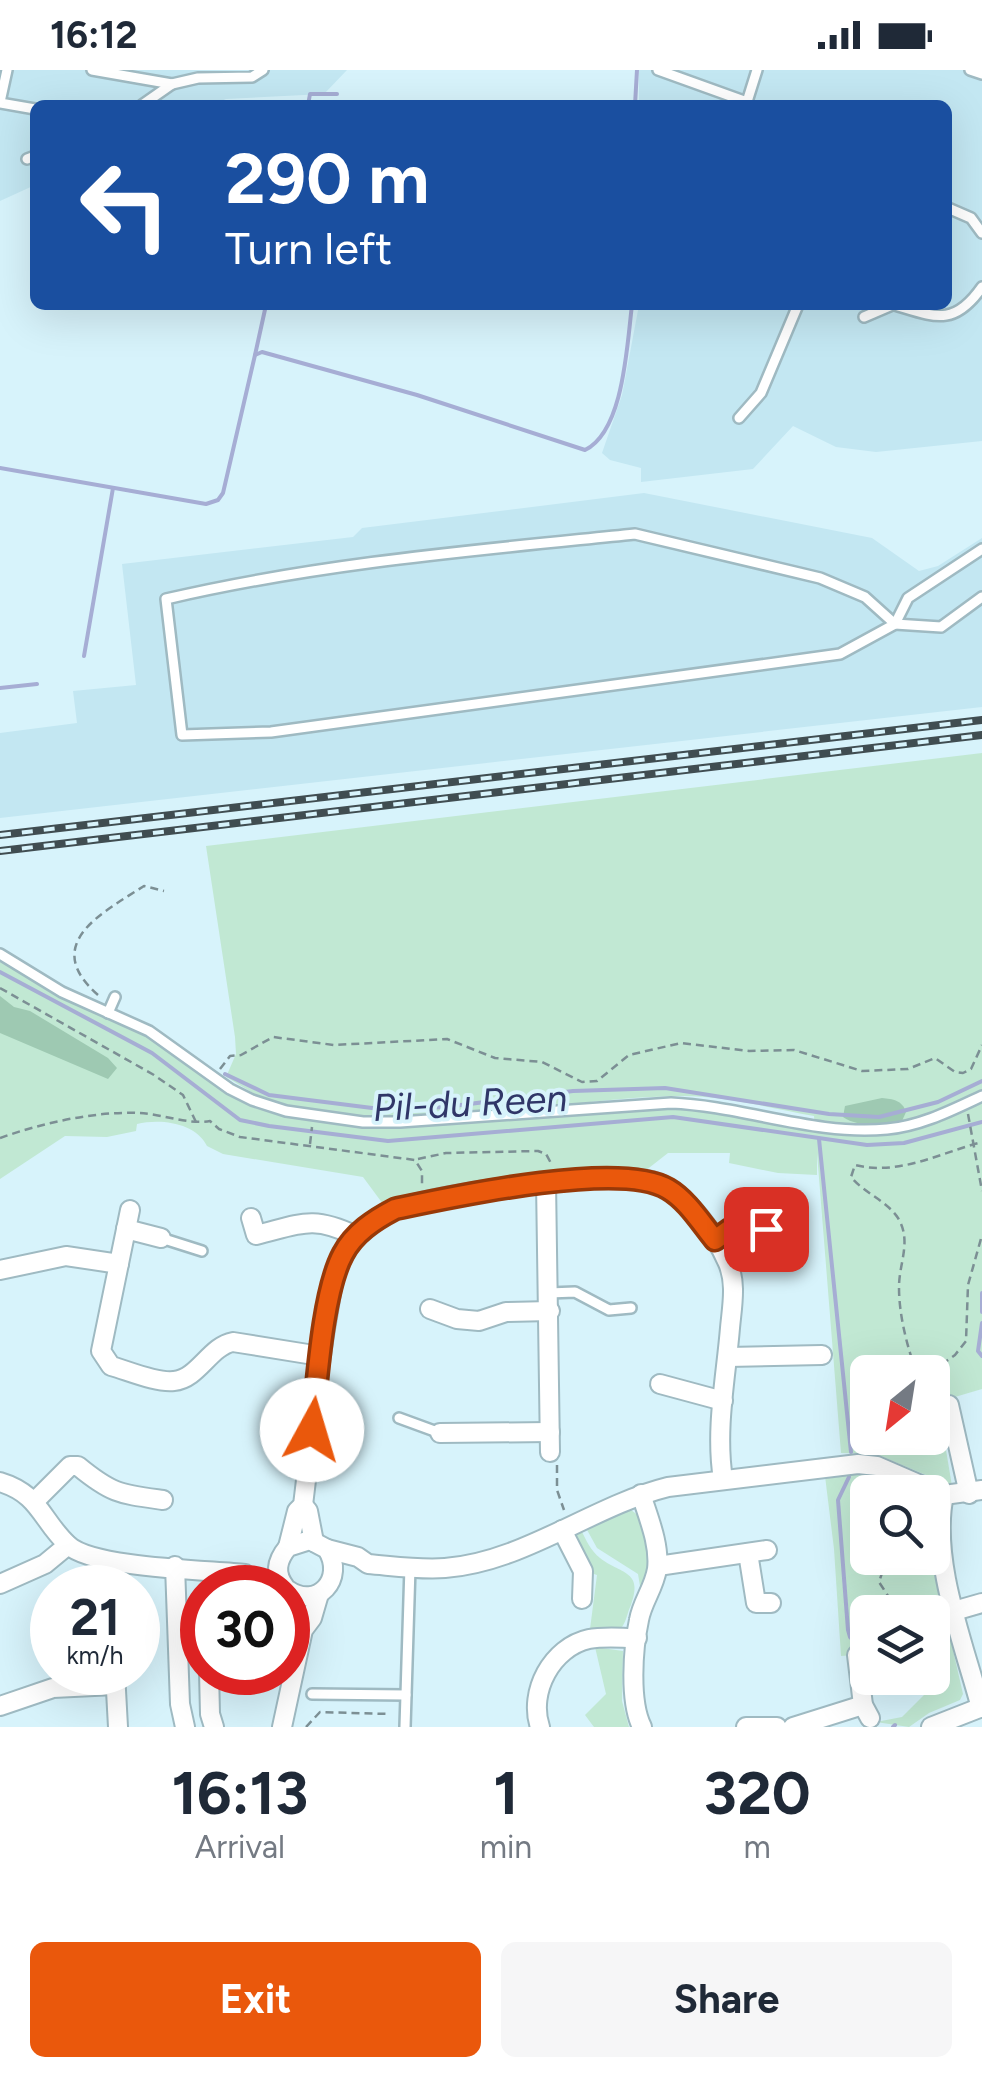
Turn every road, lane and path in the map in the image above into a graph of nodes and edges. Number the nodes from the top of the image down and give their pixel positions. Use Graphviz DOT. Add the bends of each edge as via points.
graph roads {
  1 [pos="7,70"];
  2 [pos="92,70"];
  3 [pos="263,70"];
  4 [pos="658,70"];
  5 [pos="757,70"];
  6 [pos="970,70"];
  7 [pos="982,74"];
  8 [pos="172,84"];
  9 [pos="149,100"];
  10 [pos="737,100"];
  11 [pos="748,100"];
  12 [pos="0,102"];
  13 [pos="30,108"];
  14 [pos="952,210"];
  15 [pos="982,232"];
  16 [pos="982,287"];
  17 [pos="796,310"];
  18 [pos="881,310"];
  19 [pos="911,310"];
  20 [pos="864,317"];
  21 [pos="738,418"];
  22 [pos="982,549"];
  23 [pos="982,596"];
  24 [pos="895,624"];
  25 [pos="164,891"];
  26 [pos="0,954"];
  27 [pos="0,988"];
  28 [pos="112,1005"];
  29 [pos="982,1045"];
  30 [pos="216,1079"];
  31 [pos="982,1096"];
  32 [pos="969,1117"];
  33 [pos="196,1122"];
  34 [pos="313,1123"];
  35 [pos="0,1138"];
  36 [pos="310,1142"];
  37 [pos="982,1142"];
  38 [pos="975,1144"];
  39 [pos="415,1160"];
  40 [pos="550,1182"];
  41 [pos="982,1191"];
  42 [pos="421,1203"];
  43 [pos="252,1218"];
  44 [pos="982,1235"];
  45 [pos="356,1236"];
  46 [pos="161,1238"];
  47 [pos="790,1239"];
  48 [pos="715,1240"];
  49 [pos="202,1251"];
  50 [pos="118,1264"];
  51 [pos="0,1270"];
  52 [pos="550,1302"];
  53 [pos="632,1308"];
  54 [pos="439,1317"];
  55 [pos="822,1354"];
  56 [pos="912,1355"];
  57 [pos="320,1356"];
  58 [pos="728,1357"];
  59 [pos="950,1359"];
  60 [pos="660,1384"];
  61 [pos="723,1401"];
  62 [pos="950,1411"];
  63 [pos="399,1418"];
  64 [pos="550,1432"];
  65 [pos="452,1439"];
  66 [pos="550,1452"];
  67 [pos="897,1475"];
  68 [pos="722,1479"];
  69 [pos="0,1482"];
  70 [pos="975,1492"];
  71 [pos="641,1494"];
  72 [pos="950,1495"];
  73 [pos="163,1500"];
  74 [pos="35,1501"];
  75 [pos="304,1505"];
  76 [pos="566,1527"];
  77 [pos="68,1545"];
  78 [pos="320,1546"];
  79 [pos="767,1550"];
  80 [pos="285,1551"];
  81 [pos="748,1553"];
  82 [pos="368,1564"];
  83 [pos="261,1565"];
  84 [pos="278,1565"];
  85 [pos="175,1566"];
  86 [pos="658,1566"];
  87 [pos="180,1567"];
  88 [pos="410,1568"];
  89 [pos="948,1575"];
  90 [pos="334,1578"];
  91 [pos="0,1584"];
  92 [pos="319,1594"];
  93 [pos="310,1596"];
  94 [pos="582,1599"];
  95 [pos="771,1602"];
  96 [pos="982,1603"];
  97 [pos="954,1611"];
  98 [pos="310,1621"];
  99 [pos="637,1638"];
  100 [pos="312,1694"];
  101 [pos="32,1695"];
  102 [pos="116,1695"];
  103 [pos="211,1695"];
  104 [pos="289,1695"];
  105 [pos="406,1695"];
  106 [pos="863,1695"];
  107 [pos="0,1706"];
  108 [pos="982,1708"];
  109 [pos="390,1714"];
  110 [pos="212,1720"];
  111 [pos="184,1722"];
  112 [pos="118,1727"];
  113 [pos="282,1727"];
  114 [pos="306,1727"];
  115 [pos="405,1727"];
  116 [pos="540,1727"];
  117 [pos="642,1727"];
  118 [pos="746,1727"];
  119 [pos="776,1727"];
  120 [pos="793,1727"];
  121 [pos="931,1727"];
  1 -- 12 [label="lane"];
  2 -- 8 [label="lane"];
  3 -- 8 [label="lane" via="252,77"];
  4 -- 10 [label="lane"];
  5 -- 11 [label="lane"];
  6 -- 7 [label="lane"];
  8 -- 9 [label="lane"];
  12 -- 13 [label="lane"];
  14 -- 15 [label="lane" via="972,218"];
  16 -- 19 [label="lane" via="951,316"];
  17 -- 21 [label="lane" via="761,392"];
  18 -- 20 [label="lane"];
  22 -- 24 [label="lane" via="908,598"];
  23 -- 24 [label="lane" via="941,627"];
  24 -- 24 [label="lane" via="840,654 272,732 182,735 166,599 427,555 635,534 820,578 865,598"];
  25 -- 28 [label="path" via="144,886 91,920 80,936 77,971"];
  26 -- 28 [label="lane" via="62,992"];
  27 -- 33 [label="path" via="154,1075 183,1095"];
  28 -- 30 [label="lane"];
  29 -- 30 [label="path" via="963,1073 935,1058 908,1069 862,1070 794,1050 681,1043 629,1055 597,1081 582,1082 542,1062 494,1058 447,1039 334,1045 273,1037 230,1056"];
  30 -- 31 [label="lane" via="286,1111 363,1122 671,1103 886,1129"];
  32 -- 38 [label="path"];
  33 -- 35 [label="path" via="134,1113"];
  33 -- 36 [label="path" via="210,1121 240,1137"];
  34 -- 36 [label="path"];
  36 -- 39 [label="path"];
  37 -- 38 [label="path"];
  38 -- 41 [label="path"];
  38 -- 56 [label="path" via="900,1166 851,1169 861,1189 903,1228 900,1307"];
  39 -- 40 [label="path" via="538,1151 552,1164"];
  39 -- 42 [label="path" via="422,1171"];
  40 -- 42 [label="street"];
  40 -- 48 [label="street" via="658,1184 679,1196"];
  40 -- 52 [label="street"];
  42 -- 45 [label="street" via="395,1209"];
  43 -- 45 [label="street" via="256,1236 307,1222 329,1222"];
  44 -- 59 [label="path" via="968,1285 966,1341"];
  45 -- 57 [label="street" via="334,1279"];
  46 -- 49 [label="lane"];
  46 -- 50 [label="street" via="128,1220"];
  47 -- 48 [label="street" via="766,1229 730,1229"];
  48 -- 58 [label="street" via="732,1274"];
  50 -- 51 [label="street" via="66,1256"];
  50 -- 57 [label="street" via="101,1351 111,1366 173,1382 220,1344"];
  52 -- 53 [label="lane" via="575,1292 609,1310"];
  52 -- 54 [label="street" via="479,1320"];
  52 -- 64 [label="street"];
  55 -- 58 [label="street"];
  57 -- 75 [label="street"];
  58 -- 61 [label="street"];
  60 -- 61 [label="street"];
  61 -- 68 [label="street"];
  62 -- 70 [label="street"];
  63 -- 65 [label="lane"];
  64 -- 65 [label="street"];
  64 -- 66 [label="street"];
  66 -- 76 [label="path" via="559,1452 557,1490"];
  67 -- 68 [label="street" via="877,1466 832,1466"];
  68 -- 71 [label="street"];
  69 -- 74 [label="street"];
  70 -- 72 [label="street"];
  71 -- 76 [label="street"];
  71 -- 86 [label="street"];
  73 -- 74 [label="street" via="120,1494 70,1466"];
  74 -- 77 [label="street"];
  75 -- 78 [label="street"];
  75 -- 80 [label="street"];
  76 -- 88 [label="street" via="480,1562"];
  76 -- 94 [label="street" via="583,1571"];
  77 -- 85 [label="street" via="112,1562"];
  77 -- 91 [label="street" via="45,1564"];
  78 -- 80 [label="street" via="296,1542"];
  78 -- 82 [label="street"];
  78 -- 90 [label="street" via="333,1558"];
  79 -- 81 [label="street"];
  80 -- 83 [label="street"];
  80 -- 84 [label="street"];
  81 -- 86 [label="street"];
  81 -- 95 [label="street" via="756,1604"];
  82 -- 88 [label="street"];
  82 -- 90 [label="street"];
  85 -- 87 [label="street"];
  85 -- 111 [label="street"];
  86 -- 99 [label="street"];
  88 -- 105 [label="lane"];
  89 -- 97 [label="street"];
  90 -- 92 [label="street"];
  92 -- 93 [label="street"];
  92 -- 98 [label="street"];
  96 -- 97 [label="street"];
  97 -- 108 [label="street"];
  99 -- 116 [label="street" via="588,1639 558,1656 537,1696"];
  99 -- 117 [label="street" via="634,1704"];
  100 -- 105 [label="lane"];
  101 -- 107 [label="street"];
  102 -- 112 [label="street"];
  103 -- 110 [label="street"];
  104 -- 113 [label="street"];
  105 -- 115 [label="lane"];
  106 -- 120 [label="street" via="866,1711"];
  108 -- 121 [label="street"];
  109 -- 114 [label="path" via="320,1712"];
  110 -- 111 [label="street"];
  118 -- 119 [label="street"];
}
